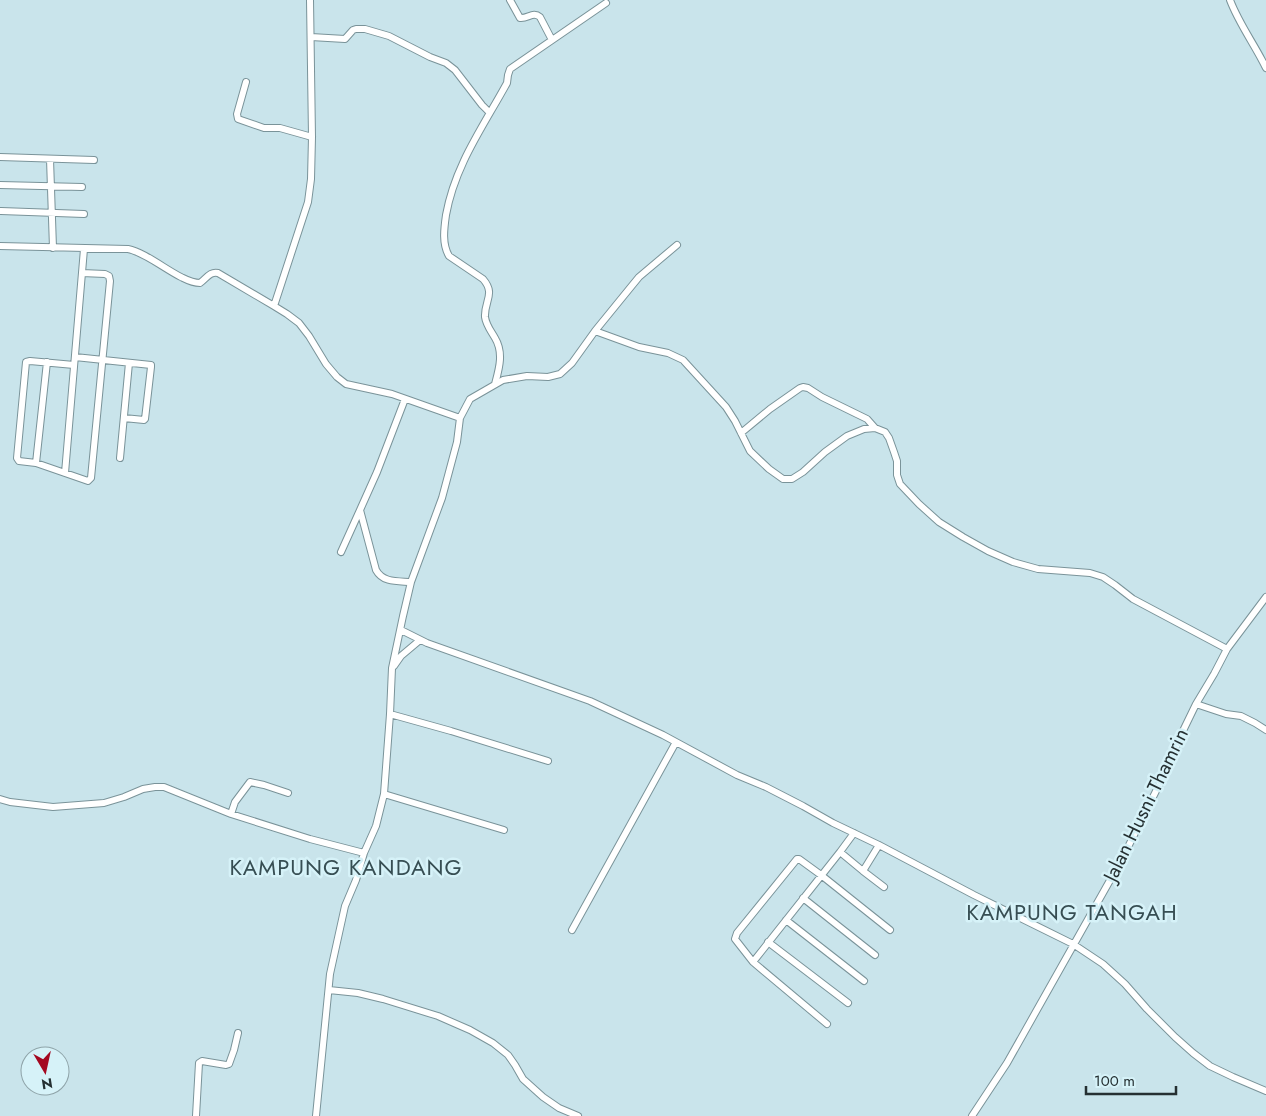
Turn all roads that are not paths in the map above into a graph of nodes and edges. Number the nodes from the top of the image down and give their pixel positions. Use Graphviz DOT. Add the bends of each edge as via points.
graph roads {
  1 [pos="310,0"];
  2 [pos="510,0"];
  3 [pos="1230,0"];
  4 [pos="606,3"];
  5 [pos="311,37"];
  6 [pos="552,40"];
  7 [pos="1266,68"];
  8 [pos="246,82"];
  9 [pos="486,108"];
  10 [pos="312,137"];
  11 [pos="0,157"];
  12 [pos="50,159"];
  13 [pos="94,160"];
  14 [pos="0,185"];
  15 [pos="50,186"];
  16 [pos="82,187"];
  17 [pos="1,212"];
  18 [pos="52,213"];
  19 [pos="84,214"];
  20 [pos="677,245"];
  21 [pos="0,246"];
  22 [pos="53,248"];
  23 [pos="84,249"];
  24 [pos="82,273"];
  25 [pos="274,306"];
  26 [pos="595,331"];
  27 [pos="75,357"];
  28 [pos="103,360"];
  29 [pos="47,362"];
  30 [pos="129,363"];
  31 [pos="74,365"];
  32 [pos="495,384"];
  33 [pos="405,399"];
  34 [pos="124,418"];
  35 [pos="460,418"];
  36 [pos="875,428"];
  37 [pos="741,433"];
  38 [pos="120,458"];
  39 [pos="36,463"];
  40 [pos="65,473"];
  41 [pos="360,510"];
  42 [pos="341,552"];
  43 [pos="411,582"];
  44 [pos="1266,597"];
  45 [pos="401,630"];
  46 [pos="420,640"];
  47 [pos="1227,649"];
  48 [pos="392,668"];
  49 [pos="1196,704"];
  50 [pos="390,714"];
  51 [pos="1266,730"];
  52 [pos="676,742"];
  53 [pos="548,762"];
  54 [pos="288,793"];
  55 [pos="384,794"];
  56 [pos="0,800"];
  57 [pos="231,814"];
  58 [pos="504,830"];
  59 [pos="854,833"];
  60 [pos="879,846"];
  61 [pos="840,852"];
  62 [pos="364,853"];
  63 [pos="863,871"];
  64 [pos="821,875"];
  65 [pos="884,886"];
  66 [pos="803,898"];
  67 [pos="786,920"];
  68 [pos="572,930"];
  69 [pos="890,930"];
  70 [pos="768,942"];
  71 [pos="1073,944"];
  72 [pos="875,956"];
  73 [pos="753,962"];
  74 [pos="864,981"];
  75 [pos="329,990"];
  76 [pos="848,1003"];
  77 [pos="827,1024"];
  78 [pos="238,1033"];
  79 [pos="1266,1091"];
  80 [pos="196,1116"];
  81 [pos="316,1116"];
  82 [pos="578,1116"];
  83 [pos="972,1116"];
  1 -- 5 [label="street"];
  2 -- 6 [label="street" via="520,18 534,14 540,17"];
  3 -- 7 [label="street"];
  4 -- 6 [label="street"];
  5 -- 9 [label="street" via="345,40 353,30 360,28 389,36 451,66"];
  5 -- 10 [label="street"];
  6 -- 9 [label="street" via="510,69 506,83"];
  8 -- 10 [label="street" via="238,119 264,128 280,128"];
  9 -- 32 [label="street" via="456,179 444,228 449,256 483,279 489,289 485,319 500,353"];
  10 -- 25 [label="street" via="309,197"];
  11 -- 12 [label="street"];
  12 -- 13 [label="street"];
  12 -- 15 [label="street"];
  14 -- 15 [label="street"];
  15 -- 16 [label="street"];
  15 -- 18 [label="street"];
  17 -- 18 [label="street"];
  18 -- 19 [label="street"];
  18 -- 22 [label="street"];
  20 -- 26 [label="street" via="638,277"];
  21 -- 22 [label="street"];
  22 -- 23 [label="street"];
  23 -- 24 [label="street"];
  23 -- 25 [label="street" via="135,250 196,283 211,273 218,273"];
  24 -- 27 [label="street"];
  24 -- 28 [label="street" via="109,276"];
  25 -- 33 [label="street" via="299,323 326,364 346,384"];
  26 -- 32 [label="street" via="560,374 528,376"];
  26 -- 37 [label="street" via="683,360 726,407"];
  27 -- 28 [label="street"];
  27 -- 31 [label="street"];
  28 -- 30 [label="street"];
  28 -- 40 [label="street" via="91,478 87,481"];
  29 -- 31 [label="street"];
  29 -- 39 [label="street"];
  29 -- 39 [label="street" via="30,360 25,364 17,458"];
  30 -- 34 [label="street"];
  30 -- 34 [label="street" via="151,367 146,419"];
  31 -- 40 [label="street"];
  32 -- 35 [label="street" via="470,399"];
  33 -- 35 [label="street"];
  33 -- 41 [label="street"];
  34 -- 38 [label="street"];
  35 -- 43 [label="street" via="442,498"];
  36 -- 37 [label="street" via="866,419 803,386"];
  36 -- 37 [label="street" via="847,436 792,479 783,479 769,469 750,451"];
  36 -- 47 [label="street" via="885,432 889,438 900,484 939,522 988,551 1014,562 1038,569 1090,573 1103,578 1133,599"];
  39 -- 40 [label="street"];
  41 -- 42 [label="street"];
  41 -- 43 [label="street" via="378,574 387,580"];
  43 -- 45 [label="street"];
  44 -- 47 [label="street, Jalan Husni Thamrin"];
  45 -- 46 [label="street"];
  45 -- 48 [label="street"];
  46 -- 48 [label="street"];
  46 -- 52 [label="street" via="590,701"];
  47 -- 49 [label="street, Jalan Husni Thamrin"];
  48 -- 50 [label="street"];
  49 -- 51 [label="street" via="1241,716"];
  49 -- 71 [label="street, Jalan Husni Thamrin" via="1122,859"];
  50 -- 53 [label="street"];
  50 -- 55 [label="street"];
  52 -- 59 [label="street"];
  52 -- 68 [label="street"];
  54 -- 57 [label="street" via="250,782"];
  55 -- 58 [label="street"];
  55 -- 62 [label="street" via="376,826"];
  56 -- 57 [label="street" via="53,807 104,802 143,789 164,787"];
  57 -- 62 [label="street"];
  59 -- 60 [label="street"];
  59 -- 61 [label="street"];
  60 -- 63 [label="street"];
  60 -- 71 [label="street"];
  61 -- 63 [label="street"];
  61 -- 64 [label="street"];
  62 -- 75 [label="street" via="345,906"];
  63 -- 65 [label="street"];
  64 -- 66 [label="street"];
  64 -- 69 [label="street"];
  64 -- 73 [label="street" via="796,860 737,932 736,939"];
  66 -- 67 [label="street"];
  66 -- 72 [label="street"];
  67 -- 70 [label="street"];
  67 -- 74 [label="street"];
  70 -- 73 [label="street"];
  70 -- 76 [label="street"];
  71 -- 79 [label="street" via="1103,964 1175,1037 1210,1066"];
  71 -- 83 [label="street, Jalan Husni Thamrin" via="1006,1064"];
  73 -- 77 [label="street"];
  75 -- 81 [label="street"];
  75 -- 82 [label="street" via="384,999 470,1030 494,1043 508,1056 523,1079 543,1097"];
  78 -- 80 [label="street" via="229,1064 199,1063"];
}
